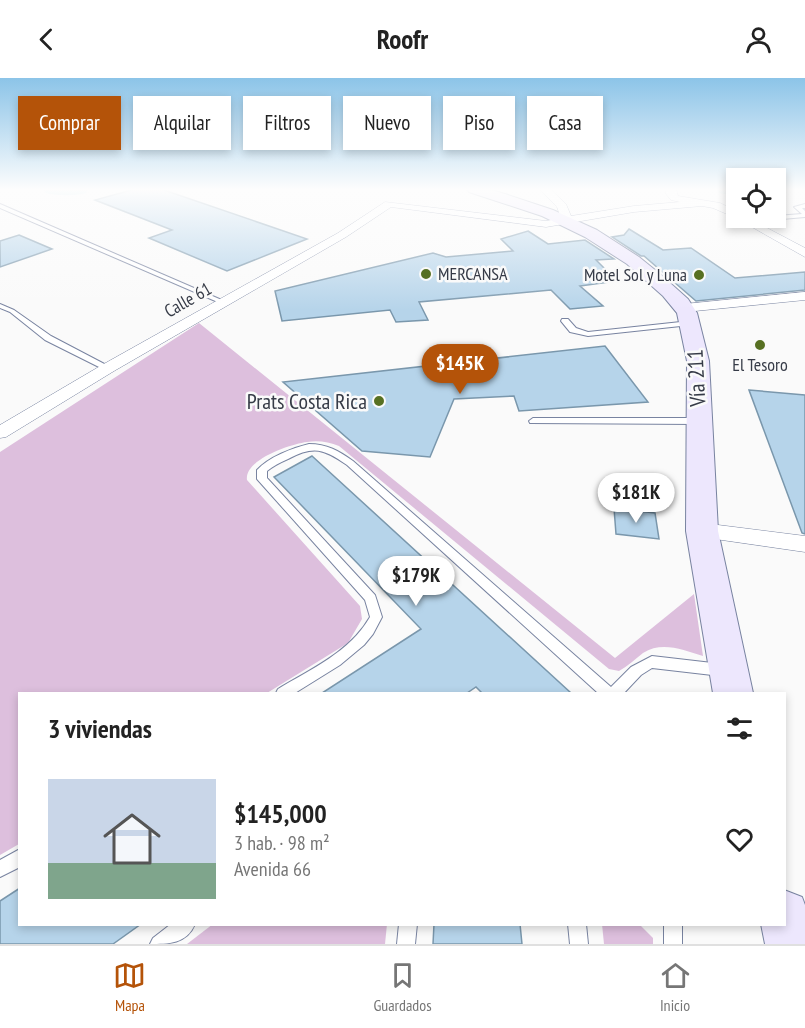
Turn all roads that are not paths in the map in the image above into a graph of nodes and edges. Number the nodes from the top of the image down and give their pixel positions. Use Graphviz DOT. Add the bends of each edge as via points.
graph roads {
  1 [pos="54,229"];
  2 [pos="350,229"];
  3 [pos="583,229"];
  4 [pos="763,229"];
  5 [pos="805,253"];
  6 [pos="805,296"];
  7 [pos="222,302"];
  8 [pos="0,306"];
  9 [pos="688,316"];
  10 [pos="565,321"];
  11 [pos="108,368"];
  12 [pos="533,421"];
  13 [pos="698,421"];
  14 [pos="0,433"];
  15 [pos="702,531"];
  16 [pos="805,544"];
  17 [pos="730,682"];
  18 [pos="285,692"];
  19 [pos="607,692"];
  20 [pos="616,692"];
  21 [pos="18,858"];
  22 [pos="0,869"];
  23 [pos="786,923"];
  24 [pos="183,926"];
  25 [pos="408,926"];
  26 [pos="577,926"];
  27 [pos="673,926"];
  28 [pos="159,944"];
  29 [pos="406,944"];
  30 [pos="579,944"];
  31 [pos="673,944"];
  32 [pos="791,944"];
  1 -- 7 [label="lane"];
  2 -- 7 [label="street, Calle 61"];
  3 -- 9 [label="main road" via="641,267"];
  4 -- 5 [label="street"];
  6 -- 9 [label="street"];
  7 -- 11 [label="street, Calle 61"];
  8 -- 11 [label="lane" via="48,338"];
  9 -- 10 [label="lane" via="588,334 573,330"];
  9 -- 13 [label="main road, Vía 211" via="698,361"];
  11 -- 14 [label="street, Calle 61"];
  12 -- 13 [label="lane"];
  13 -- 15 [label="main road, Vía 211"];
  15 -- 16 [label="street"];
  15 -- 17 [label="main road, Vía 211"];
  17 -- 20 [label="lane" via="652,662 643,664"];
  18 -- 19 [label="lane" via="348,651 376,617 370,598 262,479 262,470 267,466 315,446 328,448 350,463"];
  21 -- 22 [label="lane"];
  23 -- 32 [label="main road"];
  24 -- 28 [label="lane"];
  25 -- 29 [label="lane"];
  26 -- 30 [label="lane"];
  27 -- 31 [label="lane"];
}
